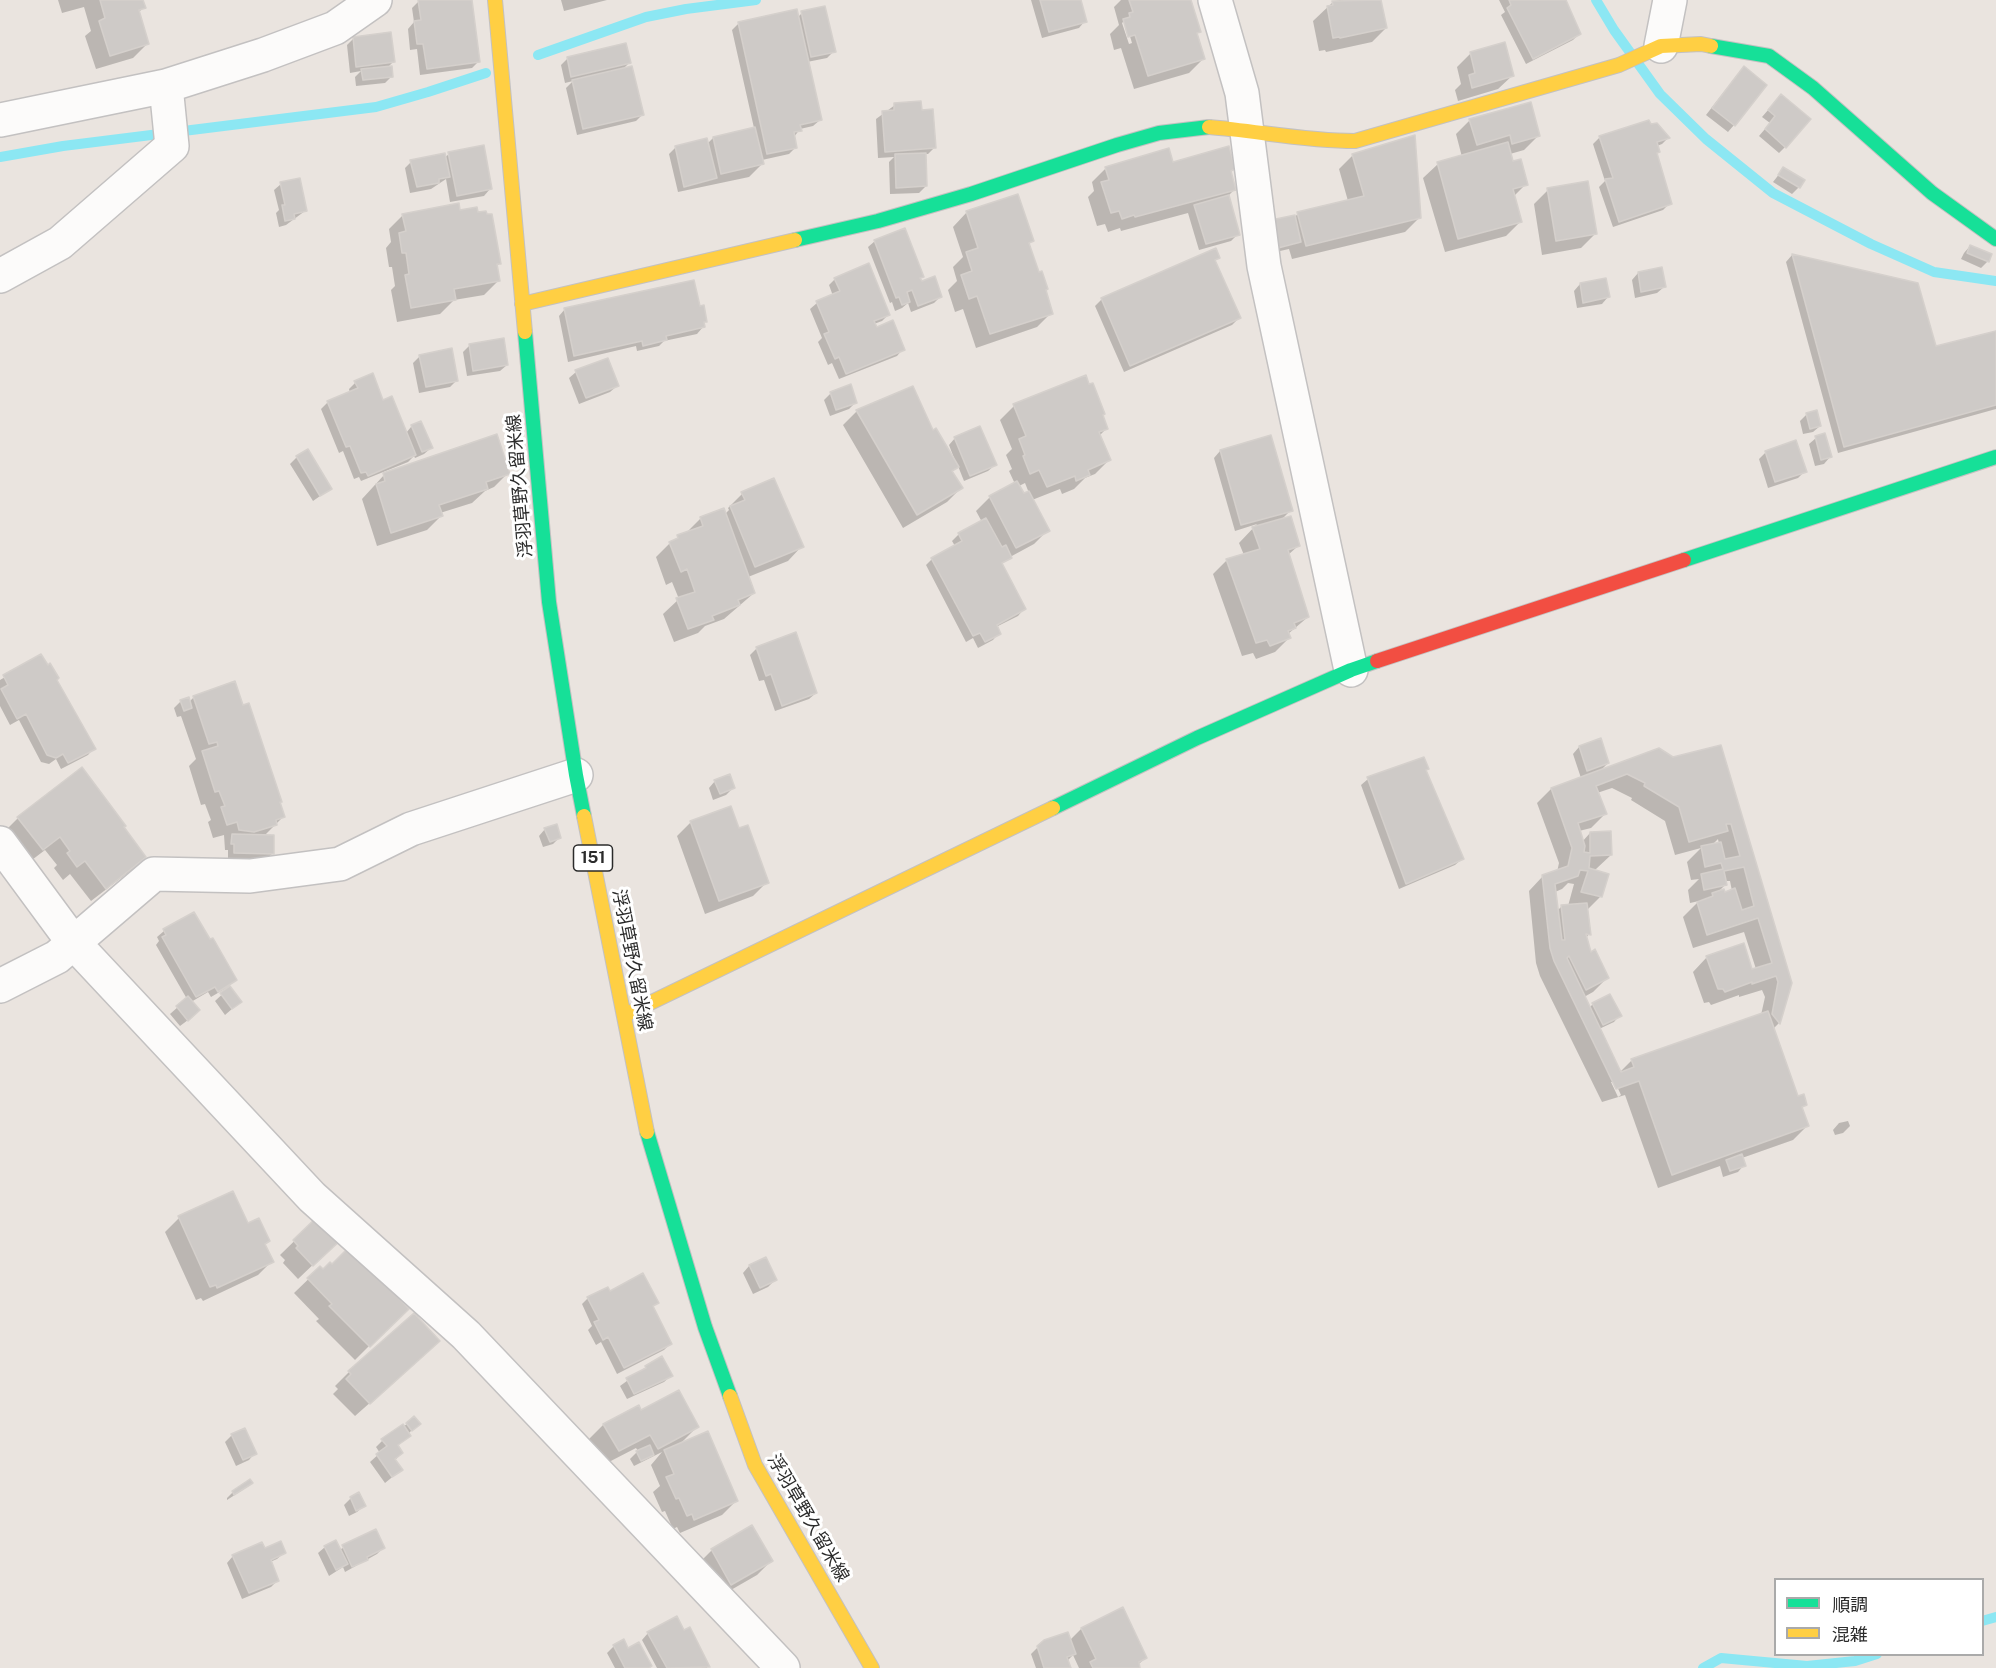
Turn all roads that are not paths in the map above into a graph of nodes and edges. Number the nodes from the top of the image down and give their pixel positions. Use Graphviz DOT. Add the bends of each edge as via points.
graph roads {
  1 [pos="375,0"];
  2 [pos="495,0"];
  3 [pos="1215,0"];
  4 [pos="1670,0"];
  5 [pos="1654,50"];
  6 [pos="166,86"];
  7 [pos="0,120"];
  8 [pos="1248,130"];
  9 [pos="1996,239"];
  10 [pos="0,276"];
  11 [pos="522,304"];
  12 [pos="1996,457"];
  13 [pos="1351,670"];
  14 [pos="576,775"];
  15 [pos="0,843"];
  16 [pos="73,942"];
  17 [pos="0,986"];
  18 [pos="625,1015"];
  19 [pos="783,1668"];
  20 [pos="872,1668"];
  1 -- 6 [label="street" via="335,28"];
  2 -- 11 [label="street, 浮羽草野久留米線 / 151"];
  3 -- 8 [label="street" via="1242,93"];
  4 -- 5 [label="street"];
  5 -- 8 [label="street" via="1619,65 1355,141 1321,141"];
  5 -- 9 [label="street" via="1701,44 1769,56 1813,87 1932,193"];
  6 -- 7 [label="street"];
  6 -- 10 [label="street" via="171,134 60,243"];
  8 -- 11 [label="street" via="1202,127 1159,133 878,221"];
  8 -- 13 [label="street" via="1264,266"];
  11 -- 14 [label="street, 浮羽草野久留米線 / 151" via="549,602"];
  12 -- 13 [label="street"];
  13 -- 18 [label="street" via="1197,738"];
  14 -- 16 [label="street" via="411,828 340,864 250,876 154,874"];
  14 -- 18 [label="street, 浮羽草野久留米線 / 151"];
  15 -- 16 [label="street"];
  16 -- 17 [label="street" via="57,957"];
  16 -- 19 [label="street" via="312,1197 466,1335"];
  18 -- 20 [label="street, 浮羽草野久留米線 / 151" via="645,1125 705,1327 755,1465"];
}
